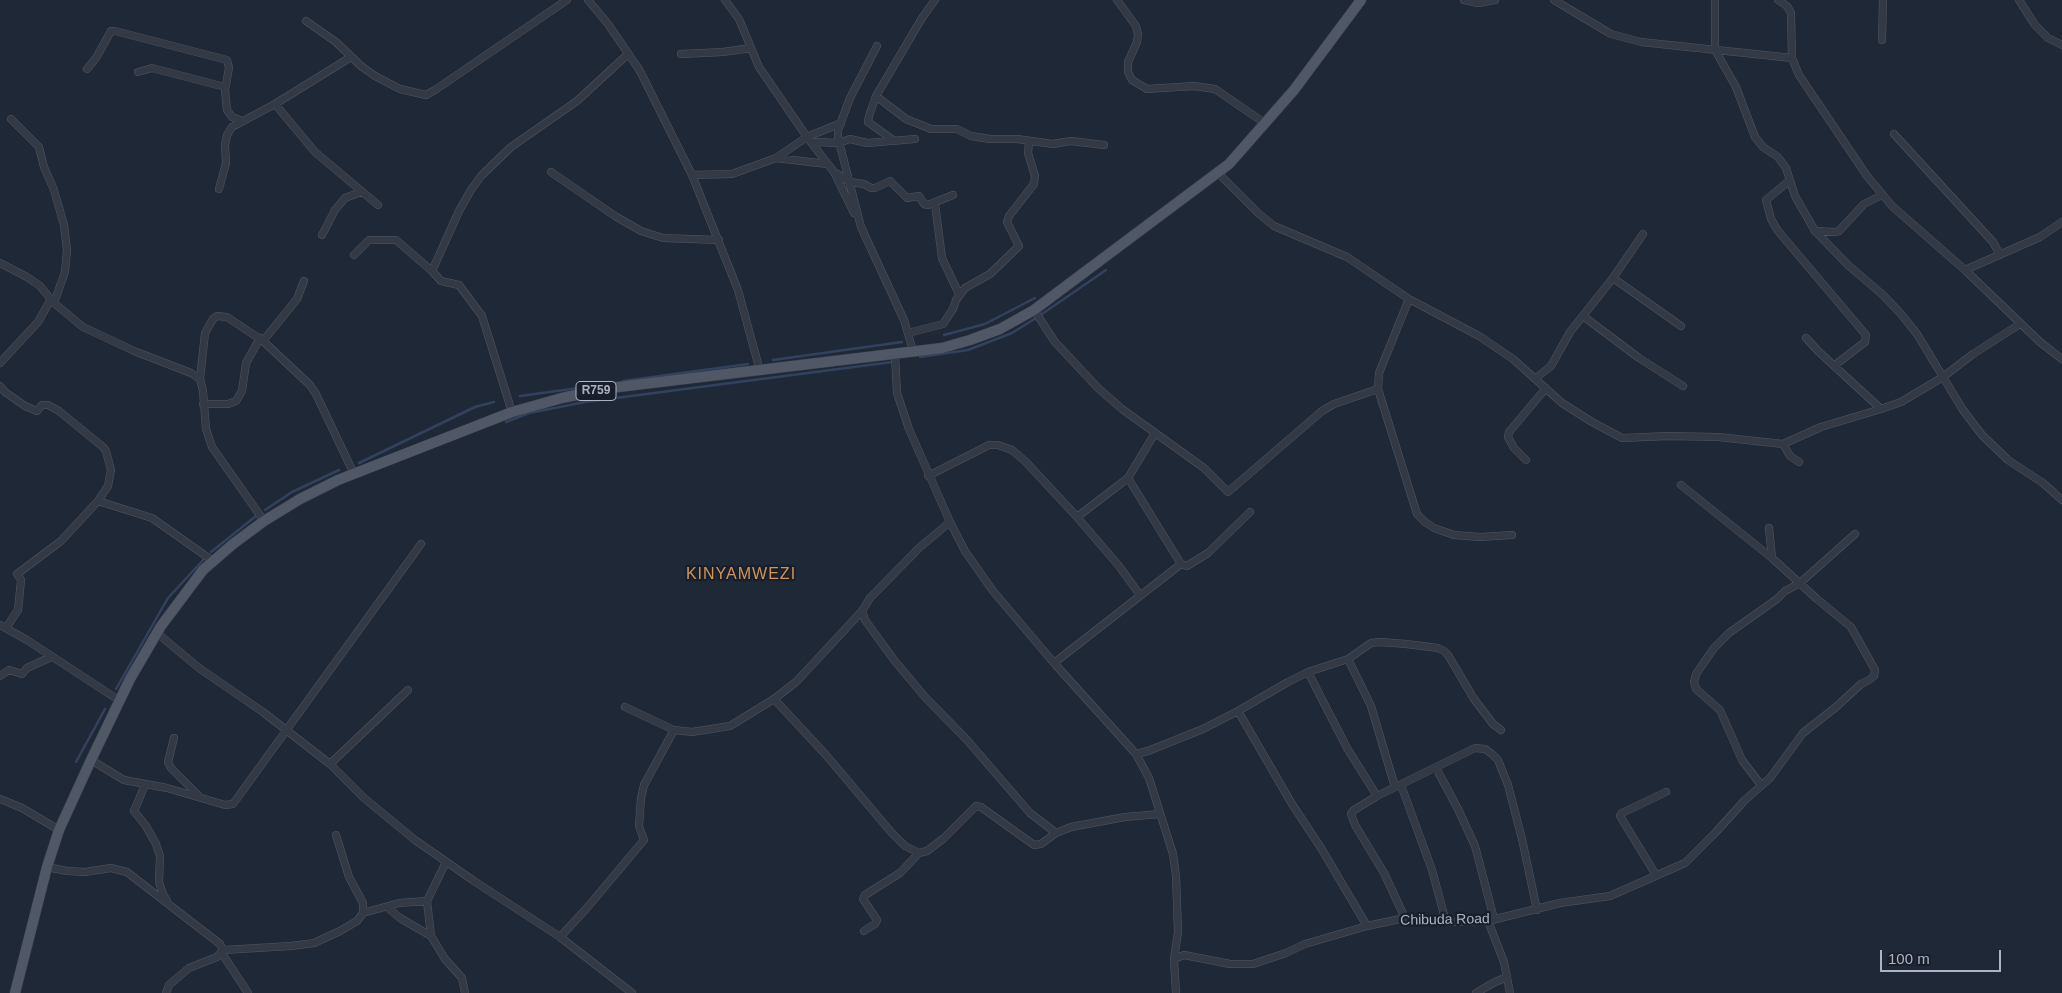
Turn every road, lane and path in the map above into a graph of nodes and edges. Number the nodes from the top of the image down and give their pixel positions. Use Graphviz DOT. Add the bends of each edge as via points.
graph roads {
  1 [pos="567,0"];
  2 [pos="588,0"];
  3 [pos="725,0"];
  4 [pos="935,0"];
  5 [pos="1117,0"];
  6 [pos="1361,0"];
  7 [pos="1464,0"];
  8 [pos="1495,0"];
  9 [pos="1554,0"];
  10 [pos="1715,0"];
  11 [pos="1778,0"];
  12 [pos="1883,0"];
  13 [pos="2019,0"];
  14 [pos="306,21"];
  15 [pos="1882,40"];
  16 [pos="2062,45"];
  17 [pos="877,46"];
  18 [pos="750,48"];
  19 [pos="1715,50"];
  20 [pos="628,54"];
  21 [pos="681,54"];
  22 [pos="351,57"];
  23 [pos="1792,58"];
  24 [pos="87,69"];
  25 [pos="138,72"];
  26 [pos="225,87"];
  27 [pos="876,96"];
  28 [pos="275,104"];
  29 [pos="11,119"];
  30 [pos="242,121"];
  31 [pos="841,123"];
  32 [pos="1266,124"];
  33 [pos="1894,134"];
  34 [pos="915,139"];
  35 [pos="810,140"];
  36 [pos="893,140"];
  37 [pos="1029,142"];
  38 [pos="838,143"];
  39 [pos="1104,146"];
  40 [pos="776,158"];
  41 [pos="828,164"];
  42 [pos="551,172"];
  43 [pos="834,172"];
  44 [pos="1218,173"];
  45 [pos="692,175"];
  46 [pos="1789,180"];
  47 [pos="850,182"];
  48 [pos="219,189"];
  49 [pos="361,192"];
  50 [pos="953,195"];
  51 [pos="1882,195"];
  52 [pos="934,204"];
  53 [pos="378,205"];
  54 [pos="2062,222"];
  55 [pos="861,227"];
  56 [pos="1815,231"];
  57 [pos="1643,234"];
  58 [pos="322,235"];
  59 [pos="719,240"];
  60 [pos="354,254"];
  61 [pos="2000,255"];
  62 [pos="0,263"];
  63 [pos="1965,270"];
  64 [pos="432,271"];
  65 [pos="1613,278"];
  66 [pos="304,281"];
  67 [pos="959,294"];
  68 [pos="1409,299"];
  69 [pos="52,301"];
  70 [pos="1034,310"];
  71 [pos="1583,316"];
  72 [pos="2020,324"];
  73 [pos="1681,326"];
  74 [pos="908,334"];
  75 [pos="1806,338"];
  76 [pos="261,340"];
  77 [pos="913,352"];
  78 [pos="895,354"];
  79 [pos="2062,359"];
  80 [pos="0,363"];
  81 [pos="1835,365"];
  82 [pos="760,371"];
  83 [pos="1943,377"];
  84 [pos="1536,378"];
  85 [pos="200,379"];
  86 [pos="0,386"];
  87 [pos="1683,386"];
  88 [pos="1546,388"];
  89 [pos="1378,389"];
  90 [pos="203,404"];
  91 [pos="1881,410"];
  92 [pos="512,412"];
  93 [pos="1155,433"];
  94 [pos="1783,444"];
  95 [pos="1526,460"];
  96 [pos="1799,462"];
  97 [pos="354,474"];
  98 [pos="928,476"];
  99 [pos="1128,478"];
  100 [pos="1681,484"];
  101 [pos="2062,500"];
  102 [pos="98,501"];
  103 [pos="1250,512"];
  104 [pos="1078,517"];
  105 [pos="264,521"];
  106 [pos="950,522"];
  107 [pos="1769,528"];
  108 [pos="1855,534"];
  109 [pos="1512,535"];
  110 [pos="421,544"];
  111 [pos="1772,558"];
  112 [pos="213,561"];
  113 [pos="1181,564"];
  114 [pos="1800,583"];
  115 [pos="1140,595"];
  116 [pos="862,611"];
  117 [pos="3,626"];
  118 [pos="157,633"];
  119 [pos="51,657"];
  120 [pos="1348,659"];
  121 [pos="1054,663"];
  122 [pos="1308,672"];
  123 [pos="0,676"];
  124 [pos="408,690"];
  125 [pos="774,699"];
  126 [pos="120,701"];
  127 [pos="625,707"];
  128 [pos="1238,712"];
  129 [pos="286,730"];
  130 [pos="674,730"];
  131 [pos="1501,730"];
  132 [pos="174,738"];
  133 [pos="1136,754"];
  134 [pos="91,760"];
  135 [pos="330,764"];
  136 [pos="1436,768"];
  137 [pos="145,785"];
  138 [pos="1761,785"];
  139 [pos="1398,786"];
  140 [pos="1666,792"];
  141 [pos="1377,796"];
  142 [pos="201,798"];
  143 [pos="0,799"];
  144 [pos="1160,814"];
  145 [pos="59,830"];
  146 [pos="1056,834"];
  147 [pos="336,835"];
  148 [pos="919,853"];
  149 [pos="446,862"];
  150 [pos="47,868"];
  151 [pos="1656,875"];
  152 [pos="427,901"];
  153 [pos="170,905"];
  154 [pos="387,907"];
  155 [pos="1537,910"];
  156 [pos="363,913"];
  157 [pos="1405,918"];
  158 [pos="1491,920"];
  159 [pos="1446,922"];
  160 [pos="1367,926"];
  161 [pos="864,931"];
  162 [pos="431,936"];
  163 [pos="560,937"];
  164 [pos="222,951"];
  165 [pos="1174,959"];
  166 [pos="1507,977"];
  167 [pos="15,993"];
  168 [pos="166,993"];
  169 [pos="248,993"];
  170 [pos="465,993"];
  171 [pos="632,993"];
  172 [pos="1176,993"];
  173 [pos="1476,993"];
  174 [pos="1510,993"];
  1 -- 22 [label="street" via="429,94 400,89"];
  2 -- 20 [label="street"];
  3 -- 18 [label="street" via="739,19"];
  4 -- 27 [label="street"];
  5 -- 32 [label="street" via="1136,26 1138,34 1128,62 1132,80 1147,89 1194,86 1216,89"];
  6 -- 32 [label="main road, R759"];
  7 -- 8 [label="street" via="1478,3"];
  9 -- 19 [label="street" via="1611,34 1641,42"];
  10 -- 19 [label="street"];
  11 -- 23 [label="street" via="1791,13"];
  12 -- 15 [label="street"];
  13 -- 16 [label="street" via="2048,38"];
  14 -- 22 [label="street"];
  17 -- 31 [label="street"];
  18 -- 21 [label="street"];
  18 -- 35 [label="street" via="759,67"];
  19 -- 23 [label="street"];
  19 -- 46 [label="street" via="1736,87 1755,137 1783,163"];
  20 -- 45 [label="street" via="640,71"];
  20 -- 64 [label="street" via="577,101 510,147 482,176 459,211"];
  22 -- 28 [label="street"];
  23 -- 51 [label="street" via="1799,75"];
  24 -- 26 [label="street" via="111,31 120,31 227,60 229,68"];
  25 -- 26 [label="street" via="152,68"];
  26 -- 30 [label="street" via="228,113"];
  27 -- 36 [label="street" via="868,122"];
  27 -- 37 [label="street" via="906,120 922,127 956,129 980,138"];
  28 -- 30 [label="street"];
  28 -- 49 [label="street" via="315,152"];
  29 -- 69 [label="street" via="39,147 64,225 65,272"];
  30 -- 48 [label="street" via="227,135 226,163"];
  31 -- 35 [label="street"];
  31 -- 38 [label="street"];
  32 -- 44 [label="main road, R759"];
  33 -- 61 [label="street" via="1994,242"];
  34 -- 36 [label="street"];
  35 -- 38 [label="street"];
  35 -- 40 [label="street"];
  35 -- 41 [label="street"];
  36 -- 38 [label="street" via="867,143 850,139"];
  37 -- 39 [label="street" via="1053,144 1071,141"];
  37 -- 67 [label="street" via="1034,184 1009,216 1008,222 1019,246 990,274"];
  38 -- 47 [label="street"];
  40 -- 41 [label="street"];
  40 -- 45 [label="street" via="732,174"];
  41 -- 43 [label="street"];
  42 -- 59 [label="street" via="641,231 663,238"];
  43 -- 47 [label="street"];
  43 -- 55 [label="street"];
  44 -- 68 [label="street" via="1274,226 1347,258"];
  44 -- 70 [label="main road, R759"];
  45 -- 59 [label="street"];
  46 -- 56 [label="street" via="1801,210"];
  46 -- 81 [label="street" via="1766,200 1771,219 1866,335 1866,342"];
  47 -- 52 [label="street" via="875,188 890,181 907,198 919,196 924,204"];
  47 -- 55 [label="street"];
  49 -- 53 [label="street"];
  49 -- 58 [label="street" via="345,198"];
  50 -- 52 [label="street"];
  51 -- 56 [label="street" via="1864,204 1839,231"];
  51 -- 63 [label="street"];
  52 -- 67 [label="street" via="942,258"];
  54 -- 61 [label="street" via="2040,237"];
  55 -- 74 [label="street"];
  56 -- 83 [label="street" via="1901,314"];
  57 -- 65 [label="street"];
  59 -- 82 [label="street" via="738,290"];
  60 -- 64 [label="street" via="369,240 396,240"];
  61 -- 63 [label="street"];
  62 -- 69 [label="street" via="27,277"];
  63 -- 72 [label="street"];
  64 -- 92 [label="street" via="441,281 459,285 482,316"];
  65 -- 71 [label="street"];
  65 -- 73 [label="street"];
  66 -- 76 [label="street" via="297,300"];
  67 -- 74 [label="street" via="943,324"];
  68 -- 84 [label="street" via="1480,336"];
  68 -- 89 [label="street" via="1378,373"];
  69 -- 80 [label="street" via="38,322"];
  69 -- 85 [label="street" via="83,326 105,338"];
  70 -- 77 [label="main road, R759" via="1000,329 970,340"];
  70 -- 93 [label="street" via="1055,342 1098,388"];
  71 -- 84 [label="street" via="1562,344 1551,366"];
  71 -- 87 [label="street"];
  72 -- 79 [label="street"];
  72 -- 83 [label="street"];
  74 -- 77 [label="street"];
  75 -- 81 [label="street"];
  76 -- 85 [label="street" via="227,317 217,316 205,333"];
  76 -- 90 [label="street" via="246,364 242,391 236,401"];
  76 -- 97 [label="street" via="299,373 316,394"];
  77 -- 78 [label="main road, R759"];
  78 -- 82 [label="main road, R759"];
  78 -- 98 [label="street" via="897,393"];
  81 -- 91 [label="street"];
  82 -- 92 [label="main road, R759" via="610,388"];
  83 -- 91 [label="street"];
  83 -- 101 [label="street" via="1982,434 2008,460"];
  84 -- 88 [label="street"];
  85 -- 90 [label="street"];
  86 -- 102 [label="street" via="26,406 37,410 48,405 59,411 106,451 111,470 108,486"];
  88 -- 94 [label="street" via="1562,403 1622,438 1718,437"];
  88 -- 95 [label="street" via="1509,432 1511,443"];
  89 -- 93 [label="street" via="1322,411 1228,492 1204,468"];
  89 -- 109 [label="street" via="1418,514 1425,522 1454,535"];
  90 -- 105 [label="street" via="212,447"];
  91 -- 94 [label="street" via="1821,427"];
  92 -- 97 [label="main road, R759"];
  93 -- 99 [label="street"];
  94 -- 96 [label="street" via="1790,456"];
  97 -- 105 [label="main road, R759" via="300,499"];
  98 -- 104 [label="street" via="989,445 1004,447 1026,462"];
  98 -- 106 [label="street"];
  99 -- 104 [label="street"];
  99 -- 113 [label="street"];
  100 -- 111 [label="street"];
  102 -- 112 [label="street" via="152,518"];
  102 -- 117 [label="street" via="61,541 18,574 21,580 18,610"];
  103 -- 113 [label="street" via="1208,552 1192,564"];
  104 -- 115 [label="street"];
  105 -- 112 [label="main road, R759"];
  106 -- 116 [label="street" via="898,569"];
  106 -- 121 [label="street" via="965,551 993,591"];
  107 -- 111 [label="street"];
  108 -- 114 [label="street"];
  110 -- 129 [label="street"];
  111 -- 114 [label="street"];
  112 -- 118 [label="main road, R759" via="185,592"];
  113 -- 115 [label="street"];
  114 -- 138 [label="street" via="1729,633 1703,661 1694,682 1700,694 1720,710 1742,760"];
  114 -- 138 [label="street, Chibuda Road" via="1851,627 1876,670 1874,676 1803,733 1770,778"];
  115 -- 121 [label="street"];
  116 -- 125 [label="street" via="817,661"];
  116 -- 146 [label="street" via="894,660 925,697 1030,813"];
  117 -- 119 [label="street"];
  118 -- 126 [label="main road, R759"];
  118 -- 129 [label="street" via="199,668"];
  119 -- 123 [label="street" via="27,668 22,674 8,670"];
  119 -- 126 [label="street"];
  120 -- 122 [label="street"];
  120 -- 131 [label="street" via="1364,646 1380,642 1438,648 1448,655 1474,699"];
  120 -- 139 [label="street" via="1374,715"];
  121 -- 133 [label="street"];
  122 -- 128 [label="street"];
  122 -- 141 [label="street" via="1347,748"];
  124 -- 135 [label="street"];
  125 -- 130 [label="street" via="730,726 692,732"];
  125 -- 148 [label="street" via="891,832 905,846"];
  126 -- 134 [label="main road, R759"];
  127 -- 130 [label="street"];
  128 -- 133 [label="street" via="1204,729"];
  128 -- 160 [label="street"];
  129 -- 135 [label="street"];
  129 -- 142 [label="street" via="233,804"];
  130 -- 163 [label="street" via="640,798 639,826 644,840"];
  132 -- 142 [label="street" via="168,762 170,768"];
  133 -- 144 [label="street" via="1149,778"];
  134 -- 137 [label="street" via="124,780"];
  134 -- 145 [label="main road, R759"];
  135 -- 149 [label="street" via="364,798"];
  136 -- 139 [label="street"];
  136 -- 155 [label="street" via="1475,748 1484,749 1498,760 1508,785"];
  136 -- 158 [label="street" via="1475,846"];
  137 -- 142 [label="street"];
  137 -- 153 [label="street" via="134,811 156,844 160,856 160,882"];
  138 -- 151 [label="street, Chibuda Road" via="1685,863"];
  139 -- 141 [label="street"];
  139 -- 159 [label="street" via="1432,870"];
  140 -- 151 [label="street" via="1620,816"];
  141 -- 157 [label="street" via="1351,814"];
  143 -- 145 [label="street"];
  144 -- 146 [label="street" via="1071,827"];
  144 -- 165 [label="street" via="1173,854 1176,876 1178,932"];
  145 -- 150 [label="main road, R759"];
  146 -- 148 [label="street" via="1034,845 982,807 976,806 944,838"];
  147 -- 156 [label="street" via="349,877 363,903"];
  148 -- 161 [label="street" via="900,873 863,899 877,920"];
  149 -- 152 [label="street"];
  149 -- 163 [label="street"];
  150 -- 153 [label="street" via="85,872 119,869 140,880"];
  150 -- 167 [label="main road, R759"];
  151 -- 155 [label="street, Chibuda Road" via="1610,896 1560,903"];
  152 -- 154 [label="street"];
  152 -- 162 [label="street"];
  153 -- 164 [label="street" via="212,937"];
  154 -- 156 [label="street"];
  154 -- 162 [label="street"];
  155 -- 158 [label="street, Chibuda Road"];
  156 -- 164 [label="street" via="357,921 314,942"];
  157 -- 159 [label="street, Chibuda Road"];
  157 -- 160 [label="street, Chibuda Road"];
  158 -- 159 [label="street, Chibuda Road"];
  158 -- 166 [label="street"];
  160 -- 165 [label="street, Chibuda Road" via="1305,944 1253,964 1230,964 1184,956"];
  162 -- 170 [label="street" via="462,978"];
  163 -- 171 [label="street"];
  164 -- 168 [label="street" via="217,957 189,968 169,985"];
  164 -- 169 [label="street"];
  165 -- 172 [label="street"];
  166 -- 173 [label="street"];
  166 -- 174 [label="street"];
}
